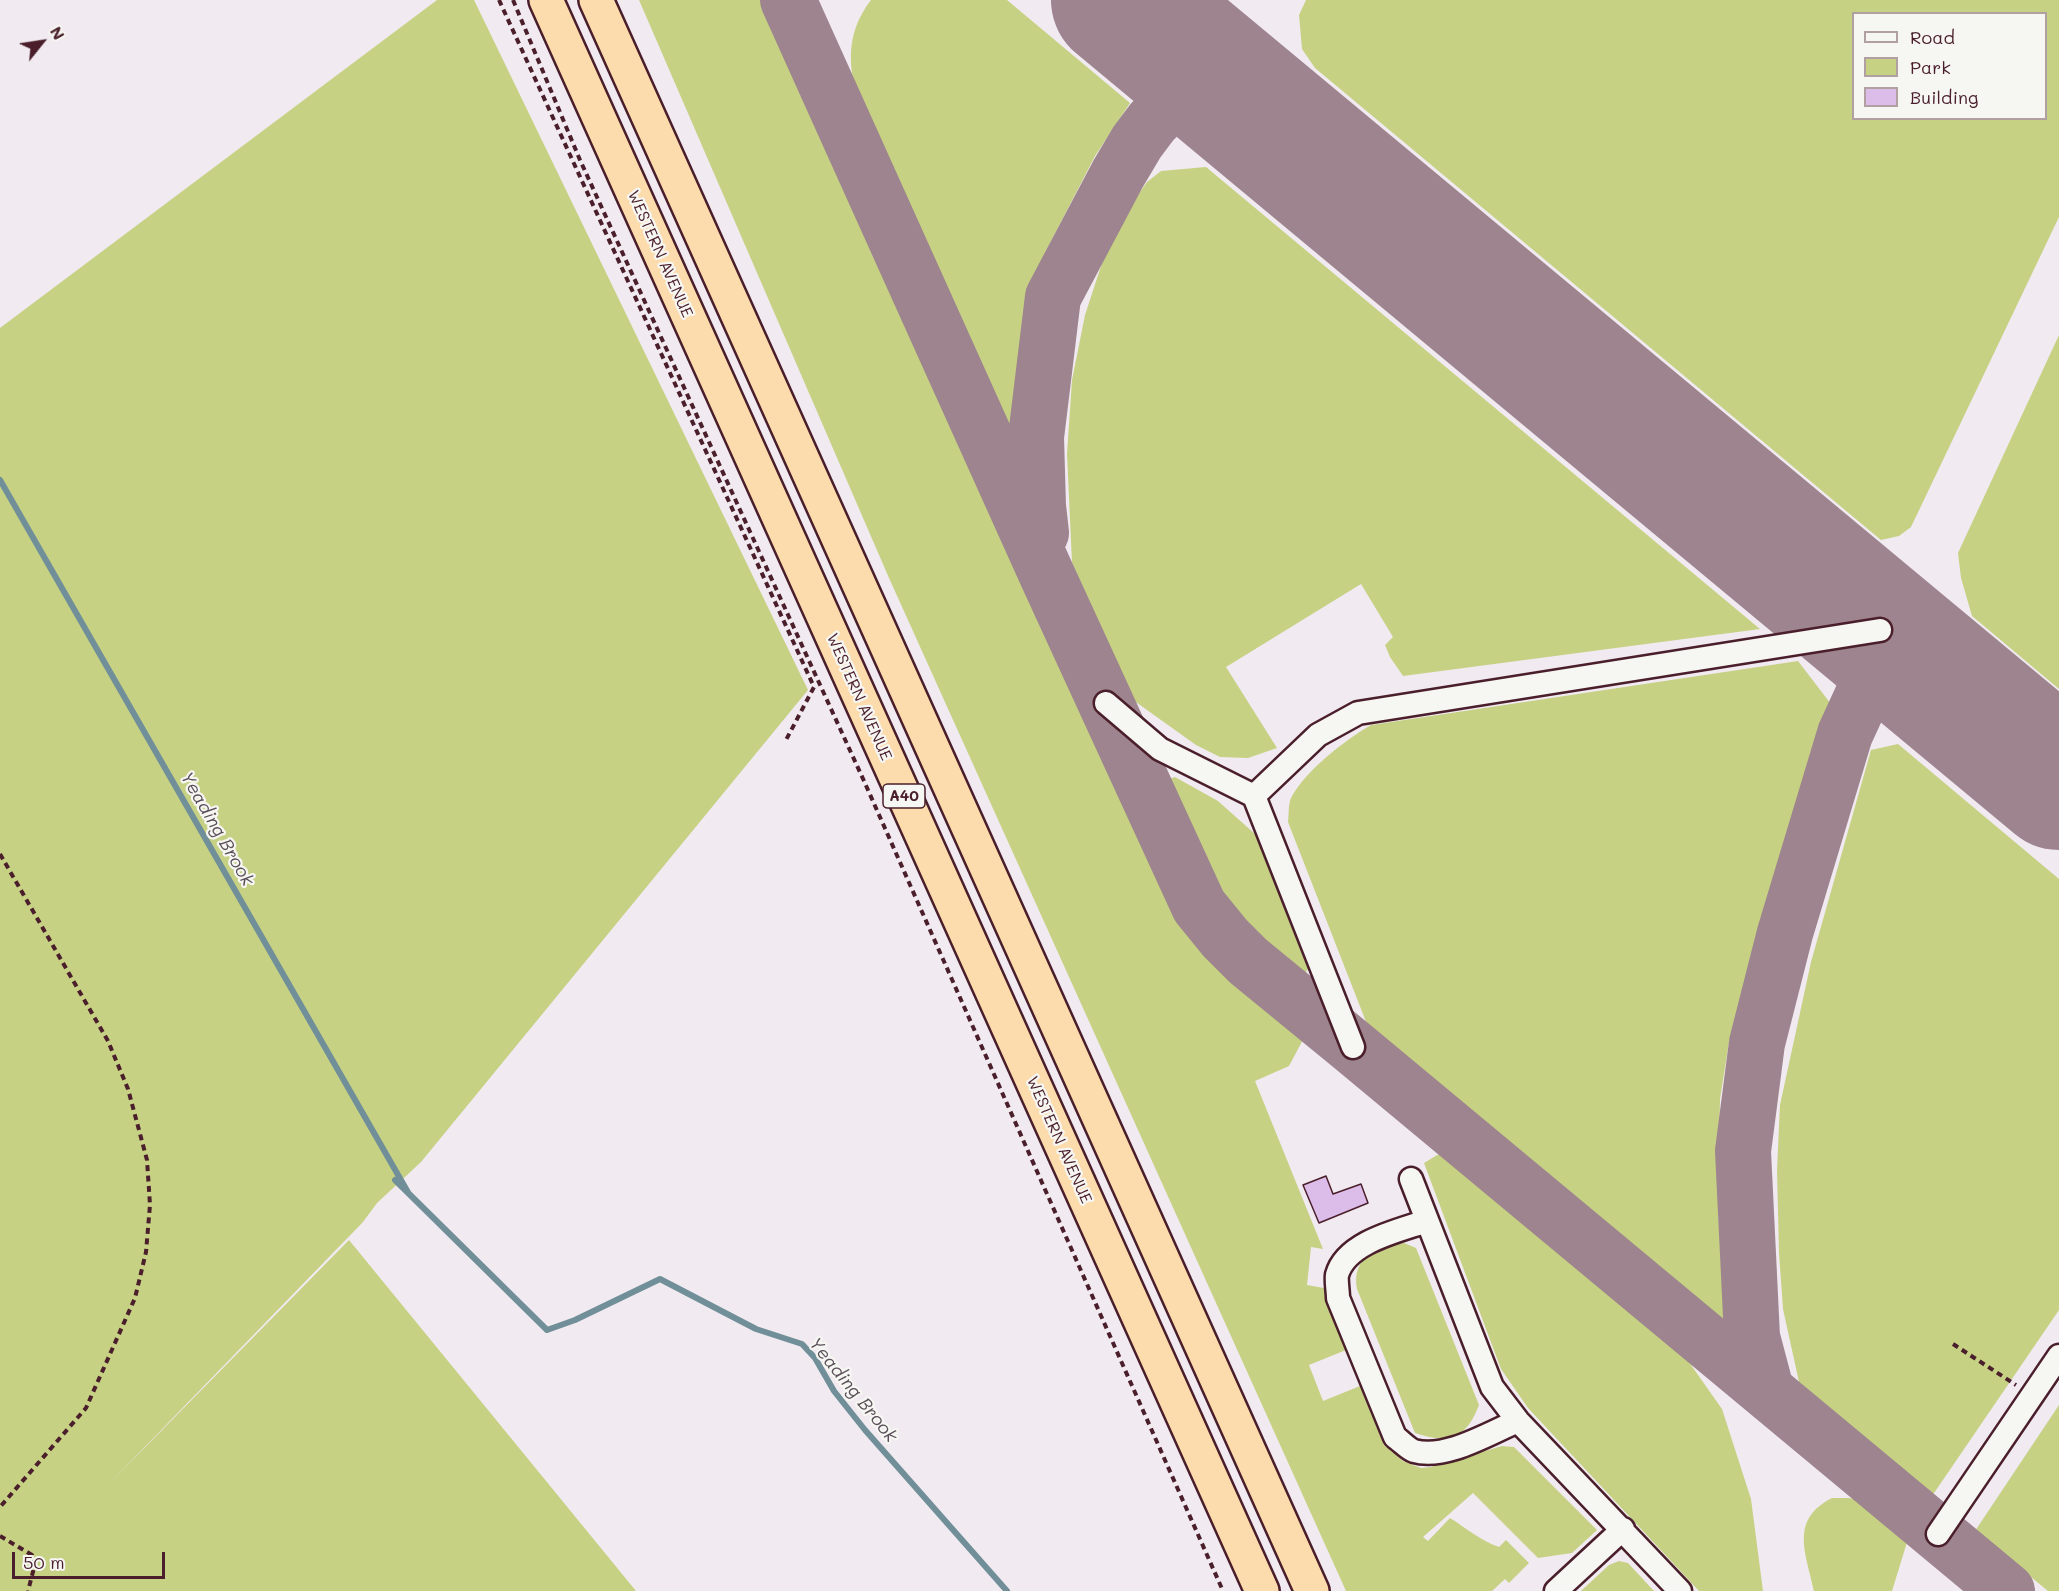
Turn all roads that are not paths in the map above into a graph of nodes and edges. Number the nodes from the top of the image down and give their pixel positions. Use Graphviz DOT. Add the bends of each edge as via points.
graph roads {
  1 [pos="546,0"];
  2 [pos="596,0"];
  3 [pos="1880,630"];
  4 [pos="1106,703"];
  5 [pos="1254,796"];
  6 [pos="1353,1047"];
  7 [pos="1411,1179"];
  8 [pos="1427,1221"];
  9 [pos="2059,1356"];
  10 [pos="1518,1421"];
  11 [pos="1623,1529"];
  12 [pos="1938,1534"];
  13 [pos="1262,1591"];
  14 [pos="1312,1591"];
  15 [pos="1556,1591"];
  16 [pos="1680,1591"];
  1 -- 13 [label="highway, WESTERN AVENUE / A40"];
  2 -- 14 [label="highway, A40"];
  3 -- 5 [label="lane" via="1358,713 1318,735"];
  4 -- 5 [label="lane" via="1160,749"];
  5 -- 6 [label="lane"];
  7 -- 8 [label="lane"];
  8 -- 10 [label="lane" via="1492,1387"];
  8 -- 10 [label="lane" via="1362,1245 1347,1258 1337,1275 1338,1298 1395,1437 1413,1450 1433,1453 1447,1451"];
  9 -- 12 [label="lane"];
  10 -- 11 [label="lane"];
  11 -- 15 [label="lane"];
  11 -- 16 [label="lane"];
}
